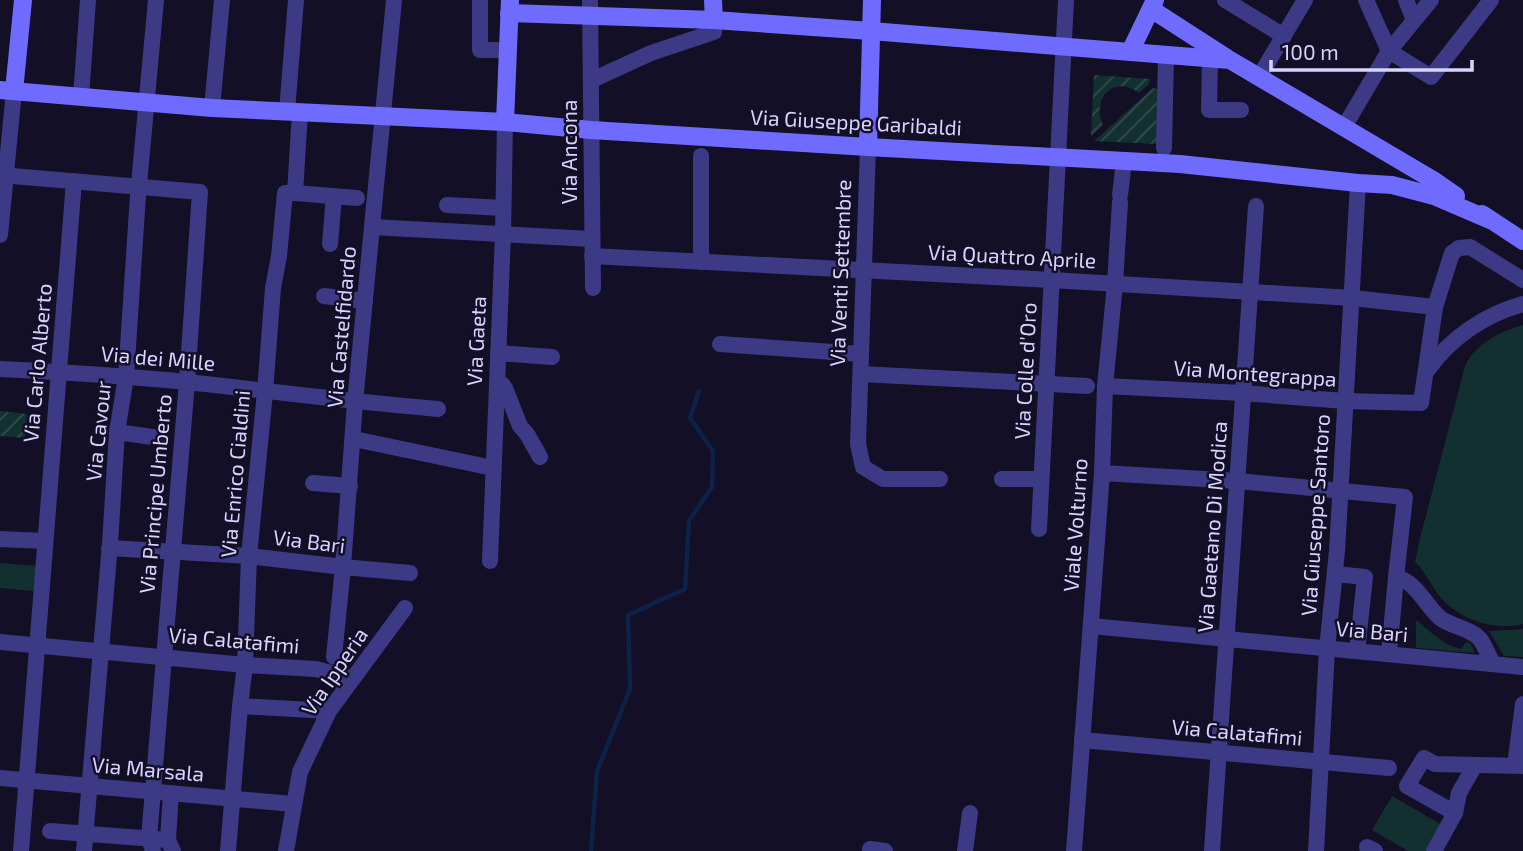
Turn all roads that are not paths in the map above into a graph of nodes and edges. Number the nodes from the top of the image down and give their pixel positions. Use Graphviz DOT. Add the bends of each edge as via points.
graph roads {
  1 [pos="23,0"];
  2 [pos="88,0"];
  3 [pos="156,0"];
  4 [pos="222,0"];
  5 [pos="296,0"];
  6 [pos="394,0"];
  7 [pos="480,0"];
  8 [pos="713,0"];
  9 [pos="872,0"];
  10 [pos="1066,0"];
  11 [pos="1225,0"];
  12 [pos="1366,0"];
  13 [pos="1406,0"];
  14 [pos="1431,0"];
  15 [pos="1491,0"];
  16 [pos="1153,4"];
  17 [pos="1303,5"];
  18 [pos="509,7"];
  19 [pos="591,8"];
  20 [pos="714,20"];
  21 [pos="1414,20"];
  22 [pos="871,31"];
  23 [pos="1284,36"];
  24 [pos="1065,47"];
  25 [pos="508,50"];
  26 [pos="1389,51"];
  27 [pos="1130,52"];
  28 [pos="1172,55"];
  29 [pos="1210,58"];
  30 [pos="1230,60"];
  31 [pos="1259,77"];
  32 [pos="592,80"];
  33 [pos="9,89"];
  34 [pos="82,93"];
  35 [pos="147,98"];
  36 [pos="212,108"];
  37 [pos="1241,110"];
  38 [pos="294,112"];
  39 [pos="383,117"];
  40 [pos="505,122"];
  41 [pos="1344,127"];
  42 [pos="591,130"];
  43 [pos="868,147"];
  44 [pos="1164,148"];
  45 [pos="701,156"];
  46 [pos="1059,158"];
  47 [pos="1124,162"];
  48 [pos="1404,163"];
  49 [pos="3,179"];
  50 [pos="1358,183"];
  51 [pos="1392,185"];
  52 [pos="73,186"];
  53 [pos="139,191"];
  54 [pos="295,193"];
  55 [pos="334,196"];
  56 [pos="357,198"];
  57 [pos="447,205"];
  58 [pos="1256,206"];
  59 [pos="503,208"];
  60 [pos="1490,220"];
  61 [pos="372,227"];
  62 [pos="503,234"];
  63 [pos="0,235"];
  64 [pos="592,239"];
  65 [pos="1523,241"];
  66 [pos="330,244"];
  67 [pos="592,256"];
  68 [pos="701,262"];
  69 [pos="864,270"];
  70 [pos="1052,280"];
  71 [pos="1523,280"];
  72 [pos="1115,284"];
  73 [pos="593,288"];
  74 [pos="1249,292"];
  75 [pos="324,296"];
  76 [pos="1352,298"];
  77 [pos="365,301"];
  78 [pos="1523,304"];
  79 [pos="1432,307"];
  80 [pos="720,344"];
  81 [pos="498,353"];
  82 [pos="860,354"];
  83 [pos="552,357"];
  84 [pos="0,369"];
  85 [pos="58,372"];
  86 [pos="1426,373"];
  87 [pos="861,374"];
  88 [pos="126,377"];
  89 [pos="187,382"];
  90 [pos="497,383"];
  91 [pos="1047,384"];
  92 [pos="1087,386"];
  93 [pos="1105,386"];
  94 [pos="265,392"];
  95 [pos="1242,393"];
  96 [pos="1345,401"];
  97 [pos="355,402"];
  98 [pos="438,409"];
  99 [pos="117,432"];
  100 [pos="159,438"];
  101 [pos="354,439"];
  102 [pos="540,457"];
  103 [pos="494,468"];
  104 [pos="1102,473"];
  105 [pos="940,479"];
  106 [pos="1002,479"];
  107 [pos="1041,479"];
  108 [pos="1238,481"];
  109 [pos="313,483"];
  110 [pos="350,486"];
  111 [pos="1340,490"];
  112 [pos="1039,529"];
  113 [pos="0,539"];
  114 [pos="43,540"];
  115 [pos="113,547"];
  116 [pos="172,551"];
  117 [pos="249,556"];
  118 [pos="490,561"];
  119 [pos="343,568"];
  120 [pos="410,573"];
  121 [pos="1335,573"];
  122 [pos="1396,577"];
  123 [pos="405,608"];
  124 [pos="1091,626"];
  125 [pos="1227,638"];
  126 [pos="0,642"];
  127 [pos="34,649"];
  128 [pos="1327,649"];
  129 [pos="1357,651"];
  130 [pos="104,654"];
  131 [pos="1389,654"];
  132 [pos="164,657"];
  133 [pos="334,657"];
  134 [pos="1493,664"];
  135 [pos="246,665"];
  136 [pos="1523,667"];
  137 [pos="352,679"];
  138 [pos="1523,704"];
  139 [pos="240,706"];
  140 [pos="329,711"];
  141 [pos="1082,740"];
  142 [pos="1219,752"];
  143 [pos="1321,762"];
  144 [pos="1475,765"];
  145 [pos="1519,766"];
  146 [pos="1389,768"];
  147 [pos="0,778"];
  148 [pos="25,780"];
  149 [pos="89,786"];
  150 [pos="152,792"];
  151 [pos="171,793"];
  152 [pos="233,798"];
  153 [pos="293,804"];
  154 [pos="970,813"];
  155 [pos="1455,813"];
  156 [pos="50,831"];
  157 [pos="85,833"];
  158 [pos="149,842"];
  159 [pos="170,846"];
  160 [pos="21,851"];
  161 [pos="84,851"];
  162 [pos="228,851"];
  163 [pos="286,851"];
  164 [pos="965,851"];
  165 [pos="1074,851"];
  166 [pos="1212,851"];
  167 [pos="1316,851"];
  168 [pos="1434,851"];
  1 -- 33 [label="main road"];
  2 -- 34 [label="street"];
  3 -- 35 [label="street"];
  4 -- 36 [label="street"];
  5 -- 38 [label="street, Via Enrico Cialdini"];
  6 -- 39 [label="street, Via Castelfidardo"];
  7 -- 25 [label="street" via="480,50"];
  8 -- 20 [label="main road"];
  9 -- 22 [label="main road, Via Venti Settembre"];
  10 -- 24 [label="street, Via Colle d'Oro"];
  11 -- 23 [label="street"];
  12 -- 26 [label="street"];
  13 -- 21 [label="street"];
  14 -- 21 [label="street"];
  15 -- 26 [label="street" via="1431,77"];
  16 -- 27 [label="main road"];
  16 -- 30 [label="main road"];
  17 -- 23 [label="street"];
  18 -- 19 [label="main road"];
  18 -- 25 [label="main road"];
  19 -- 20 [label="main road"];
  19 -- 32 [label="street, Via Ancona"];
  20 -- 22 [label="main road"];
  20 -- 32 [label="street" via="715,32 651,52"];
  21 -- 26 [label="street"];
  22 -- 24 [label="main road"];
  22 -- 43 [label="main road, Via Venti Settembre"];
  23 -- 31 [label="street"];
  24 -- 27 [label="main road"];
  24 -- 46 [label="street, Via Colle d'Oro"];
  25 -- 40 [label="main road"];
  26 -- 41 [label="street"];
  27 -- 28 [label="main road"];
  28 -- 29 [label="main road"];
  28 -- 44 [label="street"];
  29 -- 30 [label="main road"];
  29 -- 37 [label="street" via="1209,110"];
  30 -- 31 [label="main road"];
  31 -- 41 [label="main road"];
  32 -- 42 [label="street, Via Ancona"];
  33 -- 34 [label="main road, Via Giuseppe Garibaldi"];
  33 -- 49 [label="street"];
  34 -- 35 [label="main road, Via Giuseppe Garibaldi"];
  35 -- 36 [label="main road, Via Giuseppe Garibaldi"];
  35 -- 53 [label="street, Via Cavour"];
  36 -- 38 [label="main road, Via Giuseppe Garibaldi"];
  38 -- 39 [label="main road, Via Giuseppe Garibaldi"];
  38 -- 54 [label="street, Via Enrico Cialdini"];
  39 -- 40 [label="main road, Via Giuseppe Garibaldi"];
  39 -- 61 [label="street, Via Castelfidardo"];
  40 -- 42 [label="main road, Via Giuseppe Garibaldi"];
  40 -- 59 [label="street, Via Gaeta"];
  41 -- 48 [label="main road"];
  42 -- 43 [label="main road, Via Giuseppe Garibaldi"];
  42 -- 64 [label="street, Via Ancona"];
  43 -- 46 [label="main road, Via Giuseppe Garibaldi"];
  43 -- 69 [label="street, Via Venti Settembre"];
  45 -- 68 [label="street"];
  46 -- 47 [label="main road, Via Giuseppe Garibaldi"];
  46 -- 70 [label="street, Via Colle d'Oro"];
  47 -- 50 [label="main road, Via Giuseppe Garibaldi"];
  47 -- 72 [label="street, Viale Volturno"];
  48 -- 51 [label="main road"];
  48 -- 60 [label="main road"];
  49 -- 52 [label="street"];
  49 -- 63 [label="street"];
  50 -- 51 [label="main road, Via Giuseppe Garibaldi"];
  50 -- 76 [label="street, Via Giuseppe Santoro"];
  51 -- 60 [label="main road, Via Giuseppe Garibaldi" via="1434,195"];
  52 -- 53 [label="street"];
  52 -- 85 [label="street, Via Carlo Alberto"];
  53 -- 88 [label="street, Via Cavour"];
  53 -- 89 [label="street, Via Principe Umberto" via="200,192"];
  54 -- 55 [label="street"];
  54 -- 94 [label="street, Via Enrico Cialdini" via="285,193"];
  55 -- 56 [label="street"];
  55 -- 66 [label="street"];
  57 -- 59 [label="street"];
  58 -- 74 [label="street, Via Gaetano Di Modica"];
  59 -- 62 [label="street, Via Gaeta"];
  60 -- 65 [label="main road"];
  61 -- 62 [label="street"];
  61 -- 77 [label="street, Via Castelfidardo"];
  62 -- 64 [label="street"];
  62 -- 81 [label="street, Via Gaeta"];
  64 -- 67 [label="street, Via Ancona"];
  67 -- 68 [label="street, Via Quattro Aprile"];
  67 -- 73 [label="street, Via Ancona"];
  68 -- 69 [label="street, Via Quattro Aprile"];
  69 -- 70 [label="street, Via Quattro Aprile"];
  69 -- 82 [label="street, Via Venti Settembre"];
  70 -- 72 [label="street, Via Quattro Aprile"];
  70 -- 91 [label="street, Via Colle d'Oro"];
  71 -- 79 [label="street" via="1470,247 1459,248 1451,256"];
  72 -- 74 [label="street, Via Quattro Aprile"];
  72 -- 93 [label="street, Viale Volturno"];
  74 -- 76 [label="street, Via Quattro Aprile"];
  74 -- 95 [label="street, Via Gaetano Di Modica"];
  75 -- 77 [label="street"];
  76 -- 79 [label="street, Via Quattro Aprile"];
  76 -- 96 [label="street, Via Giuseppe Santoro"];
  77 -- 97 [label="street, Via Castelfidardo"];
  78 -- 86 [label="street" via="1490,316 1463,333"];
  79 -- 86 [label="street"];
  80 -- 82 [label="street"];
  81 -- 83 [label="street"];
  81 -- 90 [label="street, Via Gaeta"];
  82 -- 87 [label="street, Via Venti Settembre"];
  84 -- 85 [label="street, Via dei Mille"];
  85 -- 88 [label="street, Via dei Mille"];
  85 -- 114 [label="street, Via Carlo Alberto"];
  86 -- 96 [label="street, Via Montegrappa" via="1421,403"];
  87 -- 91 [label="street"];
  87 -- 105 [label="street, Via Venti Settembre" via="858,444 863,467 883,479"];
  88 -- 89 [label="street, Via dei Mille"];
  88 -- 99 [label="street, Via Cavour"];
  89 -- 94 [label="street, Via dei Mille"];
  89 -- 116 [label="street, Via Principe Umberto"];
  90 -- 102 [label="street" via="505,388 520,426"];
  90 -- 103 [label="street, Via Gaeta"];
  91 -- 92 [label="street"];
  91 -- 107 [label="street, Via Colle d'Oro"];
  93 -- 95 [label="street, Via Montegrappa"];
  93 -- 104 [label="street, Viale Volturno"];
  94 -- 97 [label="street, Via dei Mille"];
  94 -- 117 [label="street, Via Enrico Cialdini"];
  95 -- 96 [label="street, Via Montegrappa"];
  95 -- 108 [label="street, Via Gaetano Di Modica"];
  96 -- 111 [label="street, Via Giuseppe Santoro"];
  97 -- 98 [label="street, Via dei Mille"];
  97 -- 101 [label="street, Via Castelfidardo"];
  99 -- 100 [label="street"];
  99 -- 115 [label="street, Via Cavour"];
  101 -- 103 [label="street"];
  101 -- 110 [label="street, Via Castelfidardo"];
  103 -- 118 [label="street, Via Gaeta"];
  104 -- 108 [label="street"];
  104 -- 124 [label="street, Viale Volturno"];
  106 -- 107 [label="street"];
  107 -- 112 [label="street, Via Colle d'Oro"];
  108 -- 111 [label="street"];
  108 -- 125 [label="street, Via Gaetano Di Modica"];
  109 -- 110 [label="street"];
  110 -- 119 [label="street, Via Castelfidardo"];
  111 -- 121 [label="street, Via Giuseppe Santoro"];
  111 -- 122 [label="street" via="1405,497"];
  113 -- 114 [label="street"];
  114 -- 127 [label="street, Via Carlo Alberto"];
  115 -- 116 [label="street, Via Bari"];
  115 -- 130 [label="street, Via Cavour"];
  116 -- 117 [label="street, Via Bari"];
  116 -- 132 [label="street, Via Principe Umberto"];
  117 -- 119 [label="street, Via Bari"];
  117 -- 135 [label="street, Via Enrico Cialdini"];
  119 -- 120 [label="street, Via Bari"];
  119 -- 133 [label="street, Via Castelfidardo"];
  121 -- 128 [label="street, Via Giuseppe Santoro"];
  121 -- 129 [label="street" via="1365,577"];
  122 -- 131 [label="street"];
  122 -- 134 [label="street" via="1413,585 1442,620 1480,639"];
  123 -- 137 [label="street, Via Ipperia"];
  124 -- 125 [label="street, Via Bari"];
  124 -- 141 [label="street, Viale Volturno"];
  125 -- 128 [label="street, Via Bari"];
  125 -- 142 [label="street, Via Gaetano Di Modica"];
  126 -- 127 [label="street"];
  127 -- 130 [label="street, Via Calatafimi"];
  127 -- 148 [label="street"];
  128 -- 129 [label="street, Via Bari"];
  128 -- 143 [label="street, Via Giuseppe Santoro"];
  129 -- 131 [label="street, Via Bari"];
  130 -- 132 [label="street, Via Calatafimi"];
  130 -- 149 [label="street"];
  131 -- 134 [label="street, Via Bari"];
  132 -- 135 [label="street, Via Calatafimi"];
  132 -- 150 [label="street, Via Principe Umberto"];
  134 -- 136 [label="street, Via Bari"];
  135 -- 137 [label="street, Via Calatafimi" via="316,669"];
  135 -- 139 [label="street, Via Enrico Cialdini"];
  137 -- 140 [label="street, Via Ipperia"];
  138 -- 145 [label="street"];
  139 -- 140 [label="street"];
  139 -- 152 [label="street, Via Enrico Cialdini"];
  140 -- 153 [label="street, Via Ipperia" via="300,772"];
  141 -- 142 [label="street, Via Calatafimi"];
  141 -- 165 [label="street, Viale Volturno"];
  142 -- 143 [label="street, Via Calatafimi"];
  142 -- 166 [label="street, Via Gaetano Di Modica"];
  143 -- 146 [label="street, Via Calatafimi"];
  143 -- 167 [label="street, Via Giuseppe Santoro"];
  144 -- 145 [label="street"];
  144 -- 155 [label="street" via="1459,793"];
  144 -- 155 [label="street" via="1435,764 1424,758 1407,786"];
  147 -- 148 [label="street, Via Marsala"];
  148 -- 149 [label="street, Via Marsala"];
  148 -- 160 [label="street"];
  149 -- 150 [label="street, Via Marsala"];
  149 -- 157 [label="street"];
  150 -- 151 [label="street, Via Marsala"];
  150 -- 158 [label="street, Via Principe Umberto"];
  151 -- 152 [label="street, Via Marsala"];
  151 -- 159 [label="street"];
  152 -- 153 [label="street, Via Marsala"];
  152 -- 162 [label="street, Via Enrico Cialdini"];
  153 -- 163 [label="street, Via Ipperia"];
  154 -- 164 [label="street"];
  155 -- 168 [label="street"];
  156 -- 157 [label="street"];
  157 -- 158 [label="street"];
  157 -- 161 [label="street"];
  158 -- 159 [label="street"];
}
